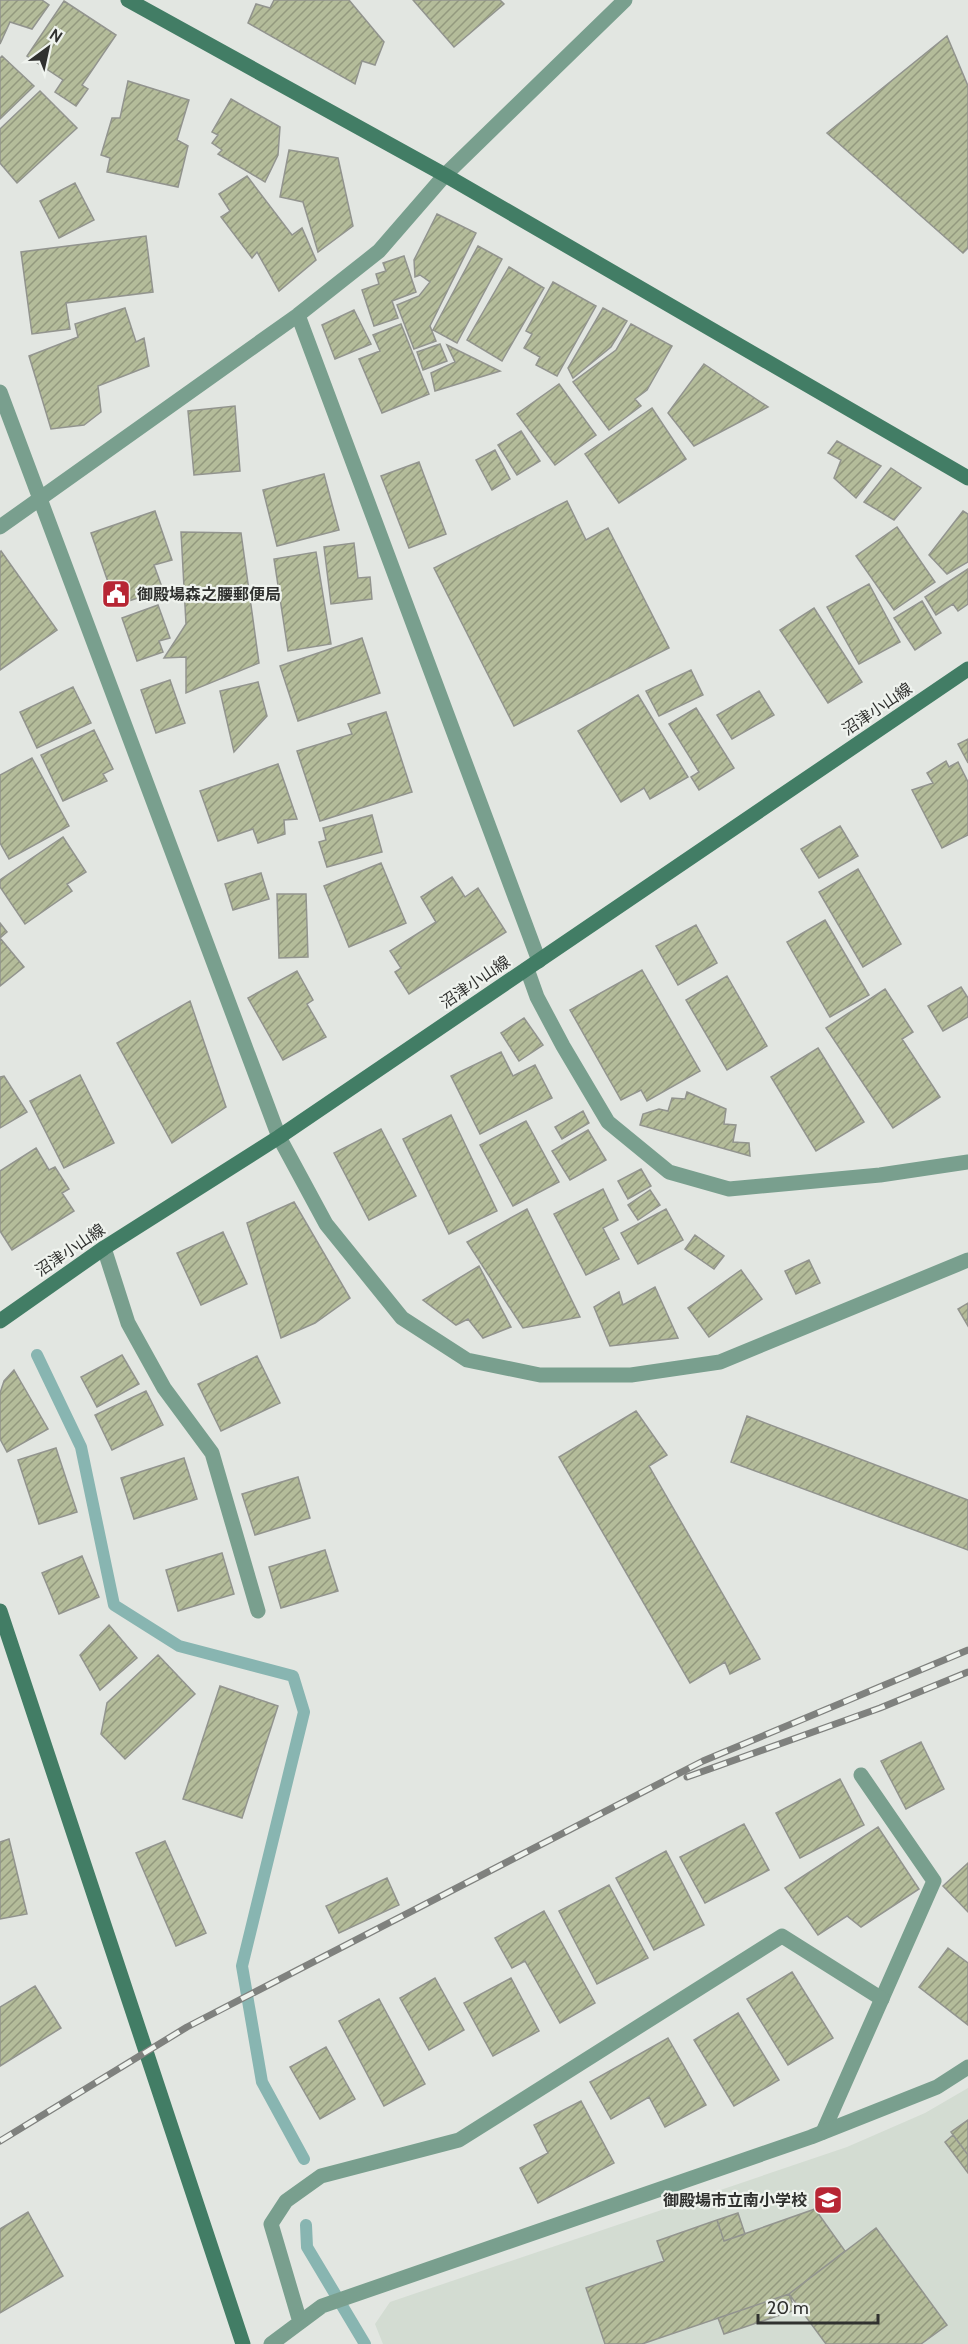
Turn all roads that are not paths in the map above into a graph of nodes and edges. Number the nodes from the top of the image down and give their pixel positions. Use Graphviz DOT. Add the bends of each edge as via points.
graph roads {
  1 [pos="128,0"];
  2 [pos="625,0"];
  3 [pos="445,176"];
  4 [pos="298,315"];
  5 [pos="0,392"];
  6 [pos="968,478"];
  7 [pos="40,498"];
  8 [pos="0,527"];
  9 [pos="968,669"];
  10 [pos="533,965"];
  11 [pos="279,1137"];
  12 [pos="968,1162"];
  13 [pos="104,1248"];
  14 [pos="968,1260"];
  15 [pos="0,1320"];
  16 [pos="0,1611"];
  17 [pos="258,1611"];
  18 [pos="861,1775"];
  19 [pos="882,1999"];
  20 [pos="968,2067"];
  21 [pos="823,2132"];
  22 [pos="300,2322"];
  23 [pos="243,2344"];
  24 [pos="272,2344"];
  1 -- 3 [label="street"];
  2 -- 3 [label="street"];
  3 -- 4 [label="street" via="379,250"];
  3 -- 6 [label="street"];
  4 -- 7 [label="street"];
  4 -- 10 [label="street"];
  5 -- 7 [label="street"];
  7 -- 8 [label="street"];
  7 -- 11 [label="street"];
  9 -- 10 [label="street, 沼津小山線"];
  10 -- 11 [label="street, 沼津小山線"];
  10 -- 12 [label="street" via="537,997 608,1122 669,1172 729,1190"];
  11 -- 13 [label="street, 沼津小山線"];
  11 -- 14 [label="street" via="326,1224 402,1318 467,1360 540,1375 631,1375 720,1362"];
  13 -- 15 [label="street, 沼津小山線"];
  13 -- 17 [label="street" via="128,1323 164,1388 212,1453"];
  16 -- 23 [label="street"];
  18 -- 19 [label="street" via="934,1881"];
  19 -- 21 [label="street"];
  19 -- 22 [label="street" via="782,1936 459,2140 321,2176 286,2201 271,2224"];
  20 -- 21 [label="street" via="937,2087"];
  21 -- 22 [label="street" via="322,2306"];
  22 -- 24 [label="street"];
}
